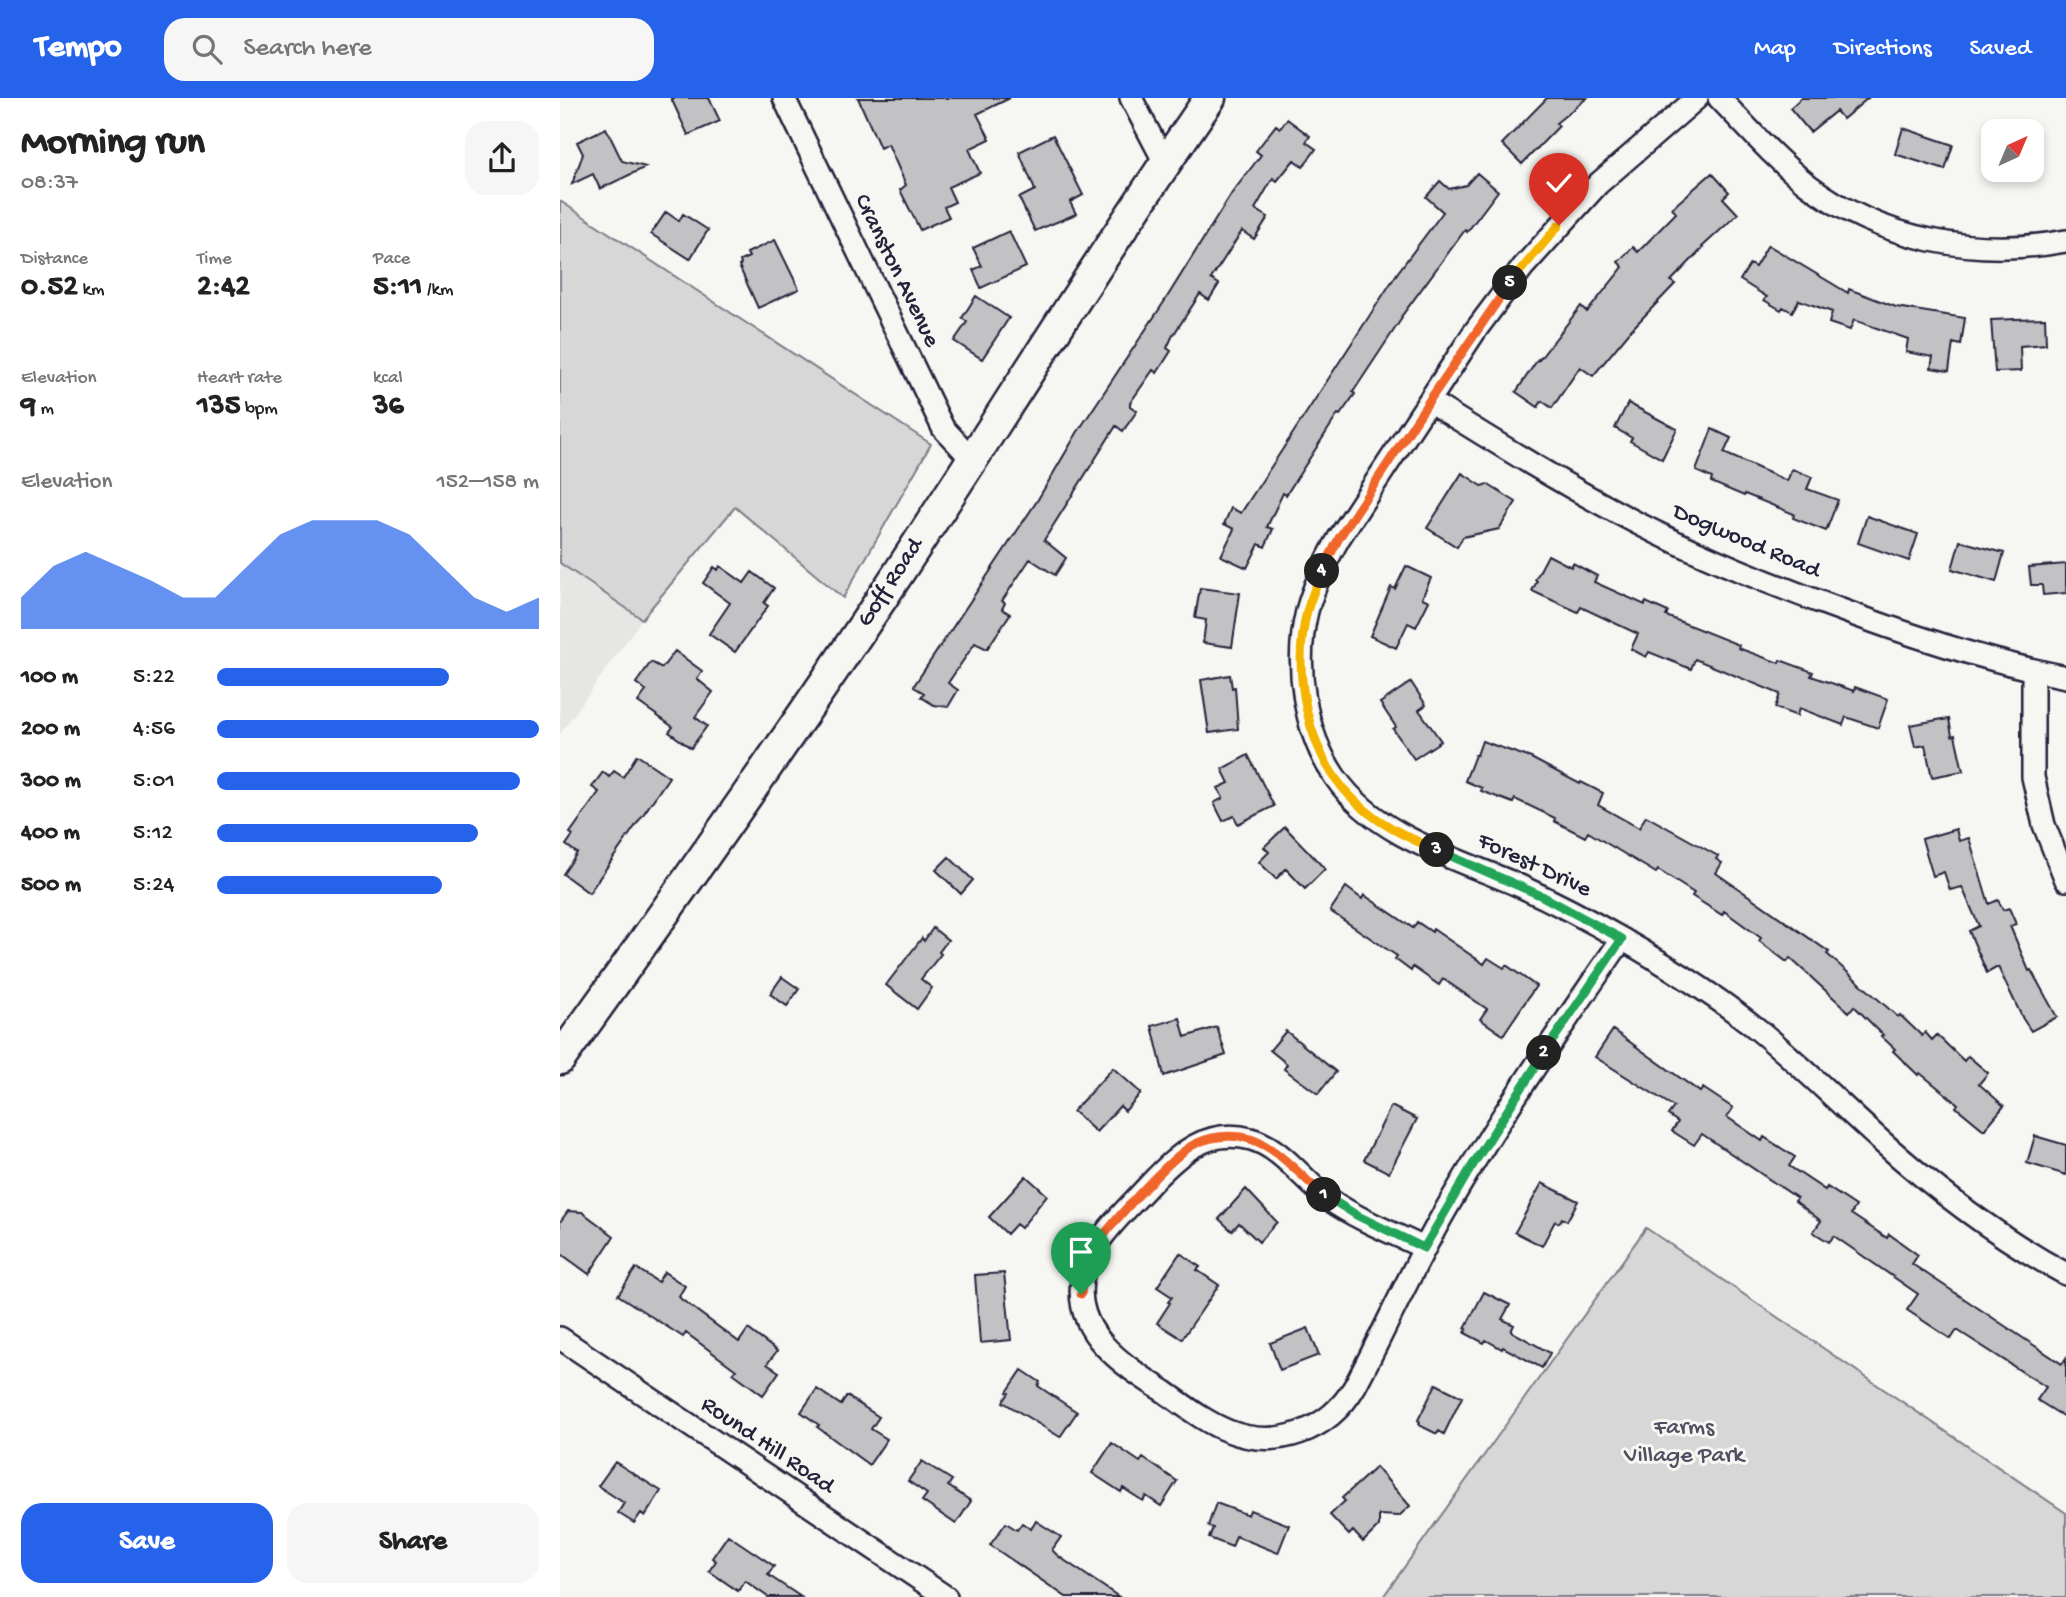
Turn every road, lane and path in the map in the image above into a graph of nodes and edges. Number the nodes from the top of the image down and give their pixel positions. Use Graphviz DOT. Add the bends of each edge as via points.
graph roads {
  1 [pos="784,98"];
  2 [pos="1131,98"];
  3 [pos="1210,98"];
  4 [pos="1697,98"];
  5 [pos="1719,98"];
  6 [pos="1165,163"];
  7 [pos="2066,241"];
  8 [pos="1429,401"];
  9 [pos="972,459"];
  10 [pos="2033,670"];
  11 [pos="2066,677"];
  12 [pos="2066,880"];
  13 [pos="1622,939"];
  14 [pos="560,1059"];
  15 [pos="1424,1248"];
  16 [pos="2066,1274"];
  17 [pos="560,1338"];
  18 [pos="946,1597"];
  1 -- 9 [label="street, Cranston Avenue" via="943,428"];
  2 -- 6 [label="street"];
  3 -- 6 [label="street, Goff Road"];
  4 -- 8 [label="street, Forest Drive" via="1619,164 1559,225 1491,308"];
  5 -- 7 [label="street" via="1804,182 1875,225 1910,236 1973,245 2014,247"];
  6 -- 9 [label="street, Goff Road"];
  8 -- 10 [label="street, Dogwood Road" via="1574,489 1705,555 1857,616"];
  8 -- 13 [label="street, Forest Drive" via="1339,538 1312,596 1302,647 1307,706 1317,743 1342,787 1380,822 1542,896"];
  9 -- 14 [label="street, Goff Road" via="821,688"];
  10 -- 11 [label="street, Dogwood Road"];
  10 -- 12 [label="street" via="2033,777 2044,825"];
  13 -- 15 [label="street" via="1520,1089"];
  13 -- 16 [label="street, Forest Drive" via="1728,1006 1934,1185 1998,1233"];
  15 -- 15 [label="street" via="1345,1402 1321,1424 1283,1438 1233,1433 1191,1410 1110,1351 1090,1326 1082,1306 1084,1270 1094,1249 1179,1155 1214,1138 1244,1138 1264,1144 1339,1206"];
  17 -- 18 [label="street, Round Hill Road"];
}
